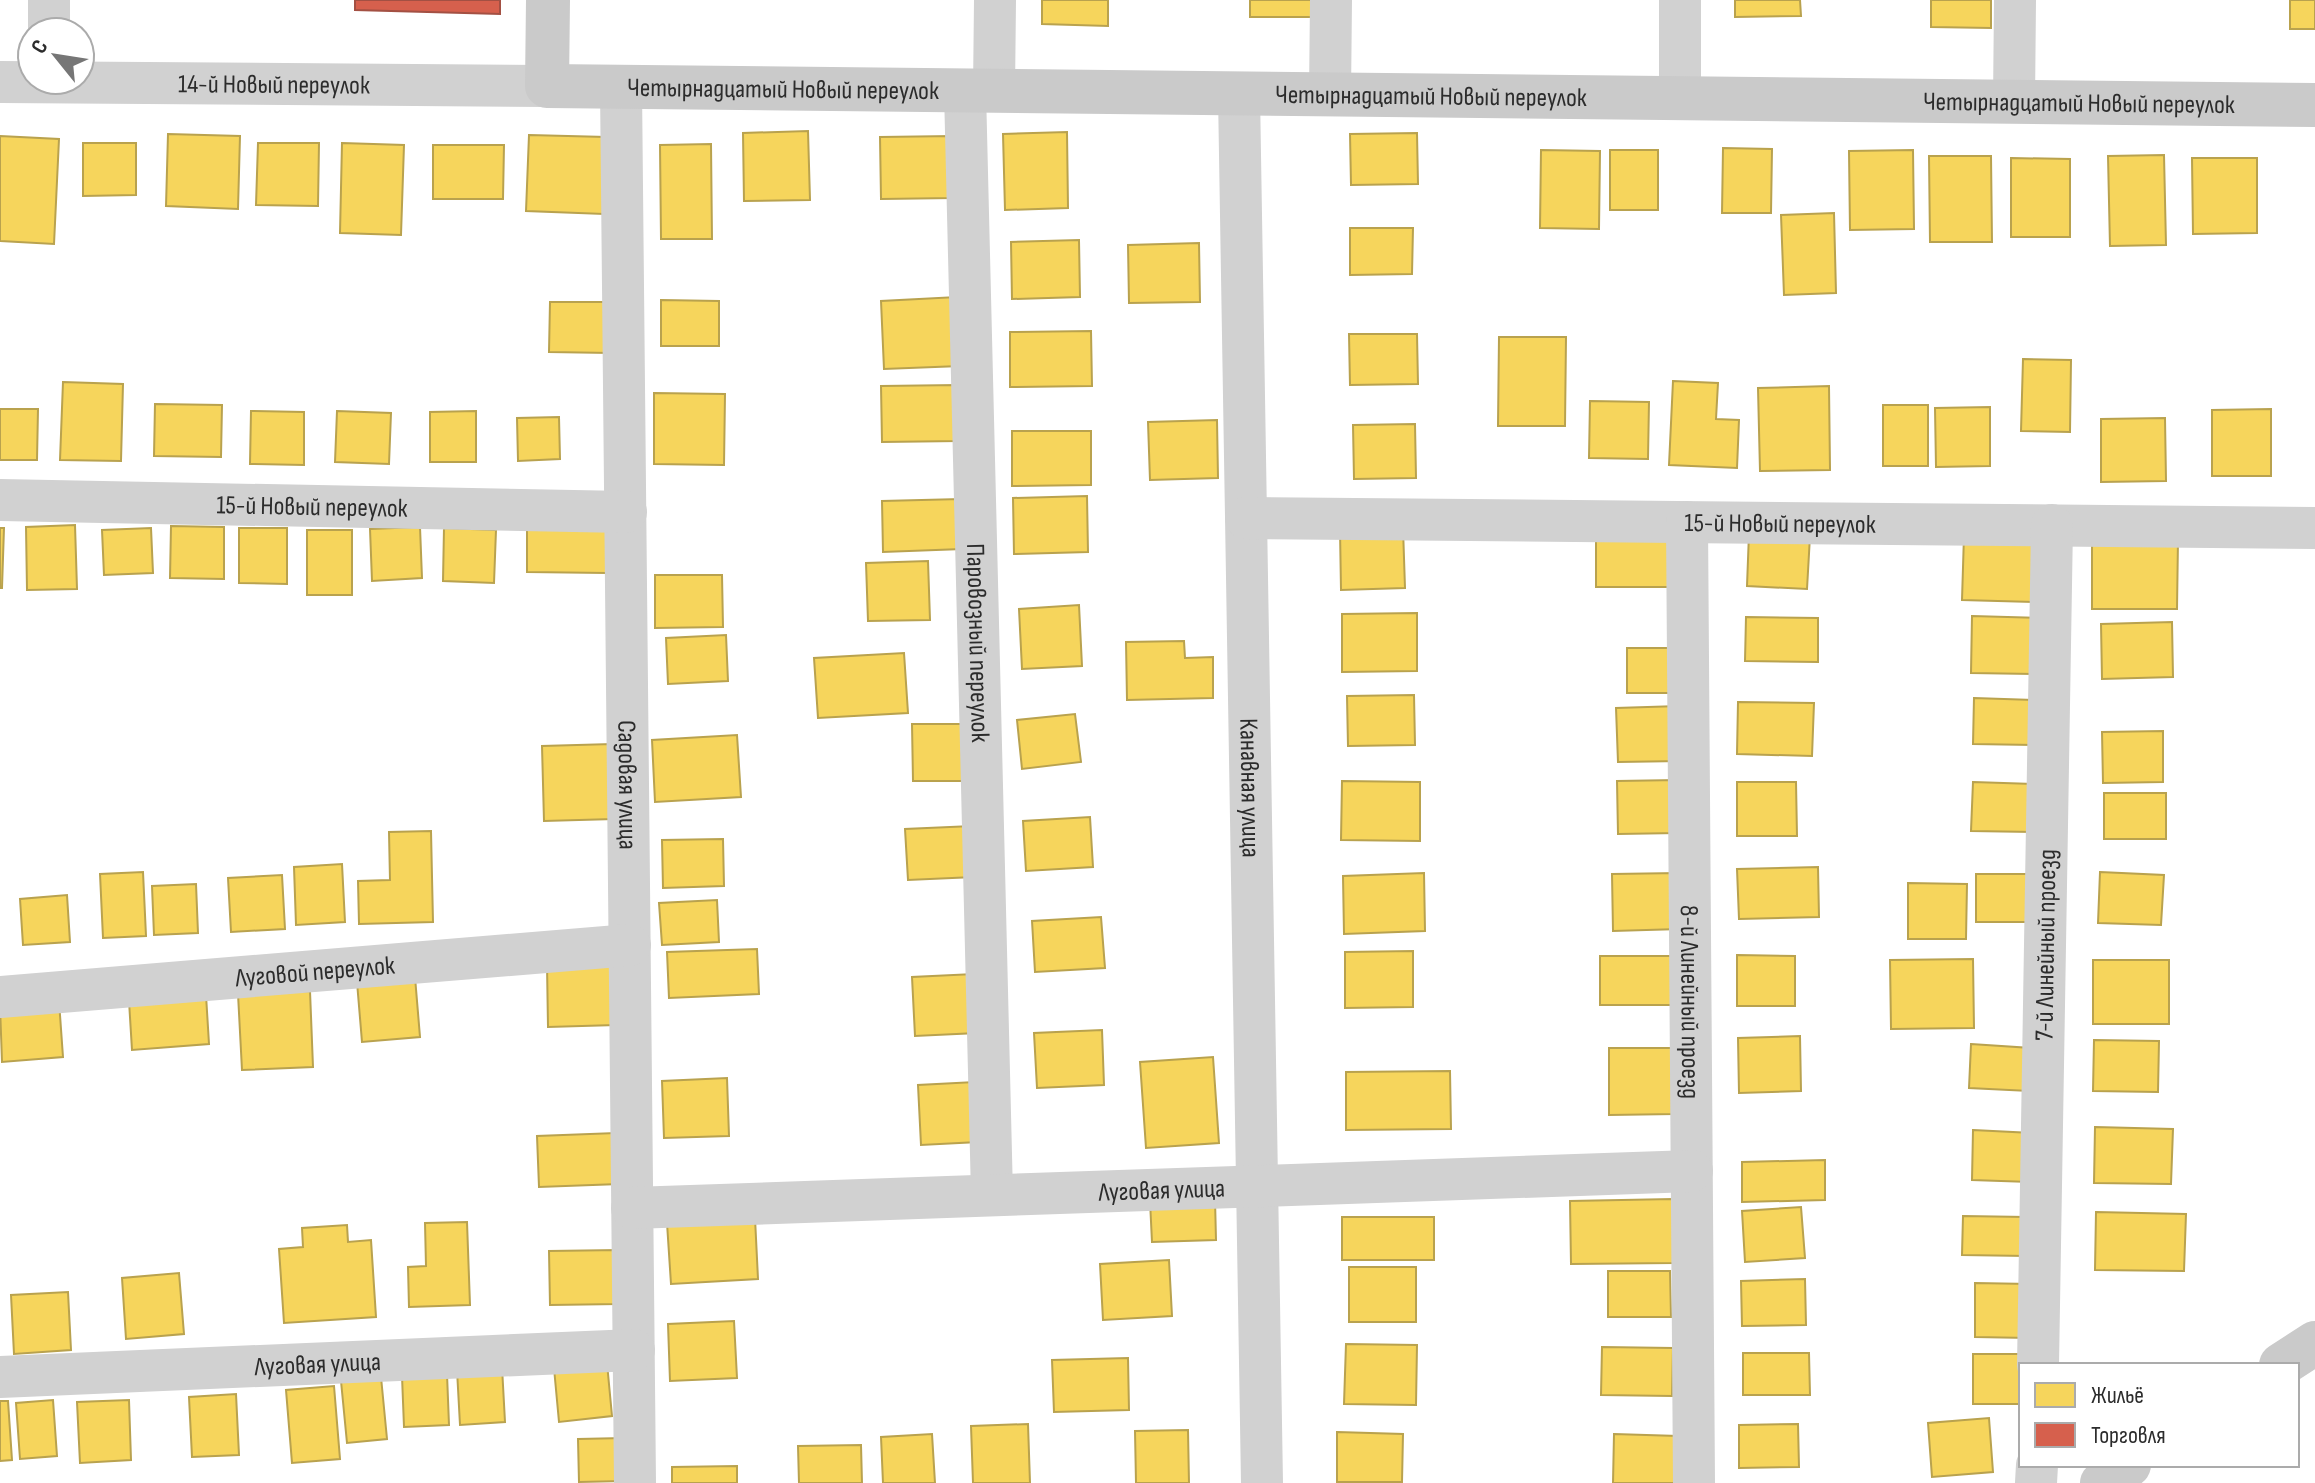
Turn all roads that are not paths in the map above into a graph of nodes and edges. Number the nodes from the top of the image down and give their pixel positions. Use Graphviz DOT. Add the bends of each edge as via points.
graph roads {
  1 [pos="548,0"];
  2 [pos="995,0"];
  3 [pos="1331,0"];
  4 [pos="1680,0"];
  5 [pos="2015,0"];
  6 [pos="96,82"];
  7 [pos="547,86"];
  8 [pos="621,87"];
  9 [pos="980,91"];
  10 [pos="1239,94"];
  11 [pos="1330,95"];
  12 [pos="1680,99"];
  13 [pos="2014,102"];
  14 [pos="2315,105"];
  15 [pos="0,500"];
  16 [pos="626,512"];
  17 [pos="1246,518"];
  18 [pos="1687,522"];
  19 [pos="2052,525"];
  20 [pos="2315,528"];
  21 [pos="630,945"];
  22 [pos="0,997"];
  23 [pos="1692,1171"];
  24 [pos="1257,1186"];
  25 [pos="992,1195"];
  26 [pos="632,1208"];
  27 [pos="2315,1343"];
  28 [pos="634,1350"];
  29 [pos="2038,1363"];
  30 [pos="2284,1363"];
  31 [pos="0,1377"];
  32 [pos="2126,1467"];
  33 [pos="635,1483"];
  34 [pos="1262,1483"];
  35 [pos="1694,1483"];
  36 [pos="2102,1483"];
  1 -- 7 [label="street"];
  2 -- 9 [label="street, Паровозный переулок"];
  3 -- 11 [label="street"];
  4 -- 12 [label="street"];
  5 -- 13 [label="street"];
  6 -- 7 [label="street, 14-й Новый переулок"];
  7 -- 8 [label="street, Четырнадцатый Новый переулок"];
  8 -- 9 [label="street, Четырнадцатый Новый переулок"];
  8 -- 16 [label="street, Садовая улица"];
  9 -- 10 [label="street, Четырнадцатый Новый переулок"];
  9 -- 25 [label="street, Паровозный переулок"];
  10 -- 11 [label="street, Четырнадцатый Новый переулок"];
  10 -- 17 [label="street, Канавная улица"];
  11 -- 12 [label="street, Четырнадцатый Новый переулок"];
  12 -- 13 [label="street, Четырнадцатый Новый переулок"];
  13 -- 14 [label="street, Четырнадцатый Новый переулок"];
  15 -- 16 [label="street, 15-й Новый переулок"];
  16 -- 21 [label="street, Садовая улица"];
  17 -- 18 [label="street, 15-й Новый переулок"];
  17 -- 24 [label="street, Канавная улица"];
  18 -- 19 [label="street, 15-й Новый переулок"];
  18 -- 23 [label="street, 8-й Линейный проезд"];
  19 -- 20 [label="street, 15-й Новый переулок"];
  19 -- 29 [label="street, 7-й Линейный проезд"];
  21 -- 22 [label="street, Луговой переулок"];
  21 -- 26 [label="street, Садовая улица"];
  23 -- 24 [label="street, Луговая улица"];
  23 -- 35 [label="street, 8-й Линейный проезд"];
  24 -- 25 [label="street, Луговая улица"];
  24 -- 34 [label="street, Канавная улица"];
  25 -- 26 [label="street, Луговая улица"];
  26 -- 28 [label="street, Садовая улица"];
  27 -- 30 [label="street"];
  28 -- 31 [label="street, Луговая улица"];
  28 -- 33 [label="street, Садовая улица"];
  32 -- 36 [label="street"];
}
